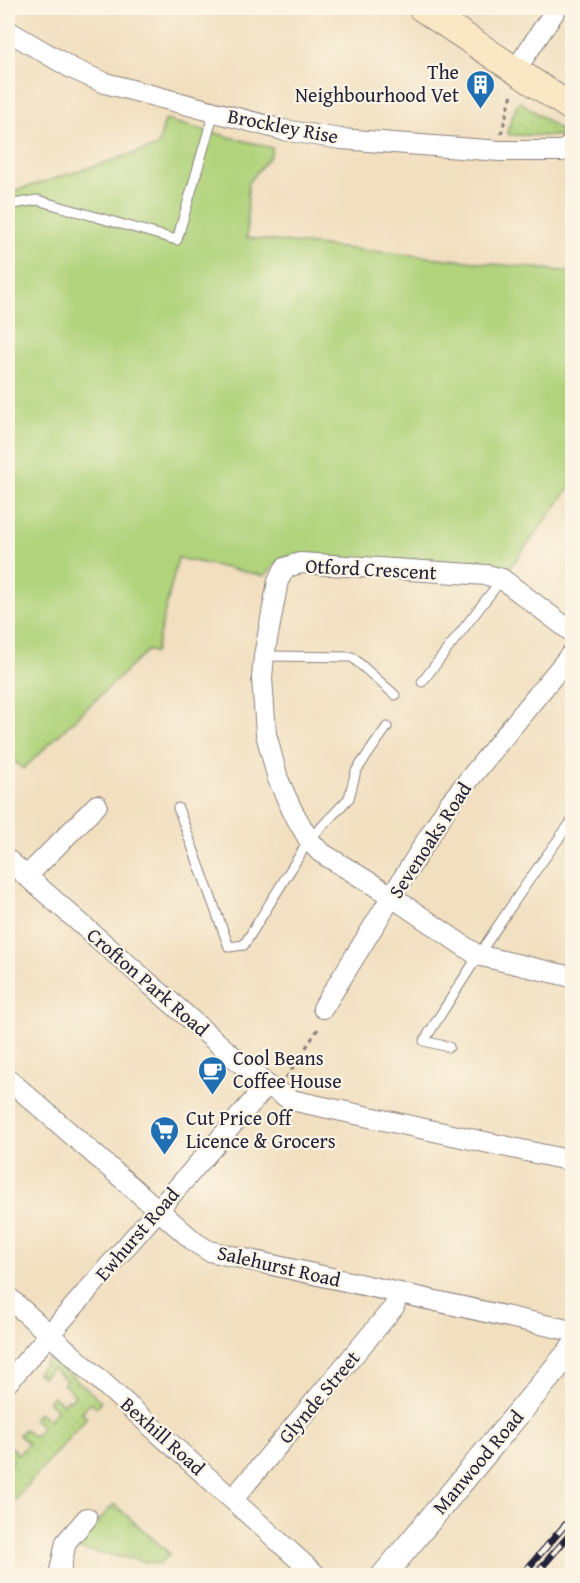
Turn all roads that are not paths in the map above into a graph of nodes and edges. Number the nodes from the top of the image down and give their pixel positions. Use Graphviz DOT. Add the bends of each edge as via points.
graph roads {
  1 [pos="422,8"];
  2 [pos="557,8"];
  3 [pos="8,31"];
  4 [pos="520,72"];
  5 [pos="573,108"];
  6 [pos="214,112"];
  7 [pos="573,142"];
  8 [pos="8,205"];
  9 [pos="502,579"];
  10 [pos="573,632"];
  11 [pos="573,653"];
  12 [pos="264,656"];
  13 [pos="422,682"];
  14 [pos="395,695"];
  15 [pos="387,727"];
  16 [pos="97,805"];
  17 [pos="178,808"];
  18 [pos="573,820"];
  19 [pos="309,840"];
  20 [pos="8,860"];
  21 [pos="27,876"];
  22 [pos="392,897"];
  23 [pos="477,956"];
  24 [pos="573,977"];
  25 [pos="324,1014"];
  26 [pos="449,1047"];
  27 [pos="8,1079"];
  28 [pos="272,1088"];
  29 [pos="573,1161"];
  30 [pos="158,1210"];
  31 [pos="398,1293"];
  32 [pos="8,1297"];
  33 [pos="573,1331"];
  34 [pos="50,1334"];
  35 [pos="573,1349"];
  36 [pos="8,1382"];
  37 [pos="233,1499"];
  38 [pos="87,1518"];
  39 [pos="58,1575"];
  40 [pos="317,1575"];
  41 [pos="383,1575"];
  1 -- 4 [label="main road"];
  2 -- 4 [label="street"];
  3 -- 6 [label="street, Brockley Rise" via="105,83"];
  4 -- 5 [label="main road"];
  6 -- 7 [label="street, Brockley Rise" via="283,130 341,139 547,152 562,151"];
  6 -- 8 [label="lane" via="177,240 37,200"];
  9 -- 10 [label="street, Otford Crescent"];
  9 -- 12 [label="street, Otford Crescent" via="300,563 285,568 278,581"];
  9 -- 13 [label="lane"];
  11 -- 22 [label="street, Sevenoaks Road" via="449,804"];
  12 -- 14 [label="lane" via="352,657"];
  12 -- 19 [label="street, Otford Crescent" via="266,734 278,779"];
  15 -- 19 [label="lane" via="356,771 350,798"];
  16 -- 21 [label="street"];
  17 -- 19 [label="lane" via="230,948 244,945"];
  18 -- 23 [label="lane"];
  19 -- 22 [label="street, Otford Crescent" via="320,852"];
  20 -- 21 [label="street, Crofton Park Road"];
  21 -- 28 [label="street, Crofton Park Road"];
  22 -- 23 [label="street, Otford Crescent"];
  22 -- 25 [label="street, Sevenoaks Road"];
  23 -- 24 [label="street"];
  23 -- 26 [label="lane" via="424,1041"];
  27 -- 30 [label="street, Salehurst Road"];
  28 -- 29 [label="street, Crofton Park Road" via="291,1100"];
  28 -- 30 [label="street, Ewhurst Road"];
  30 -- 31 [label="street, Salehurst Road" via="209,1251"];
  30 -- 34 [label="street, Ewhurst Road"];
  31 -- 33 [label="street, Salehurst Road"];
  31 -- 37 [label="street, Glynde Street" via="394,1307"];
  32 -- 34 [label="street, Bexhill Road"];
  34 -- 36 [label="street, Ewhurst Road"];
  34 -- 37 [label="street, Bexhill Road"];
  35 -- 41 [label="street, Manwood Road"];
  37 -- 40 [label="street, Bexhill Road"];
  38 -- 39 [label="street" via="66,1542"];
}
